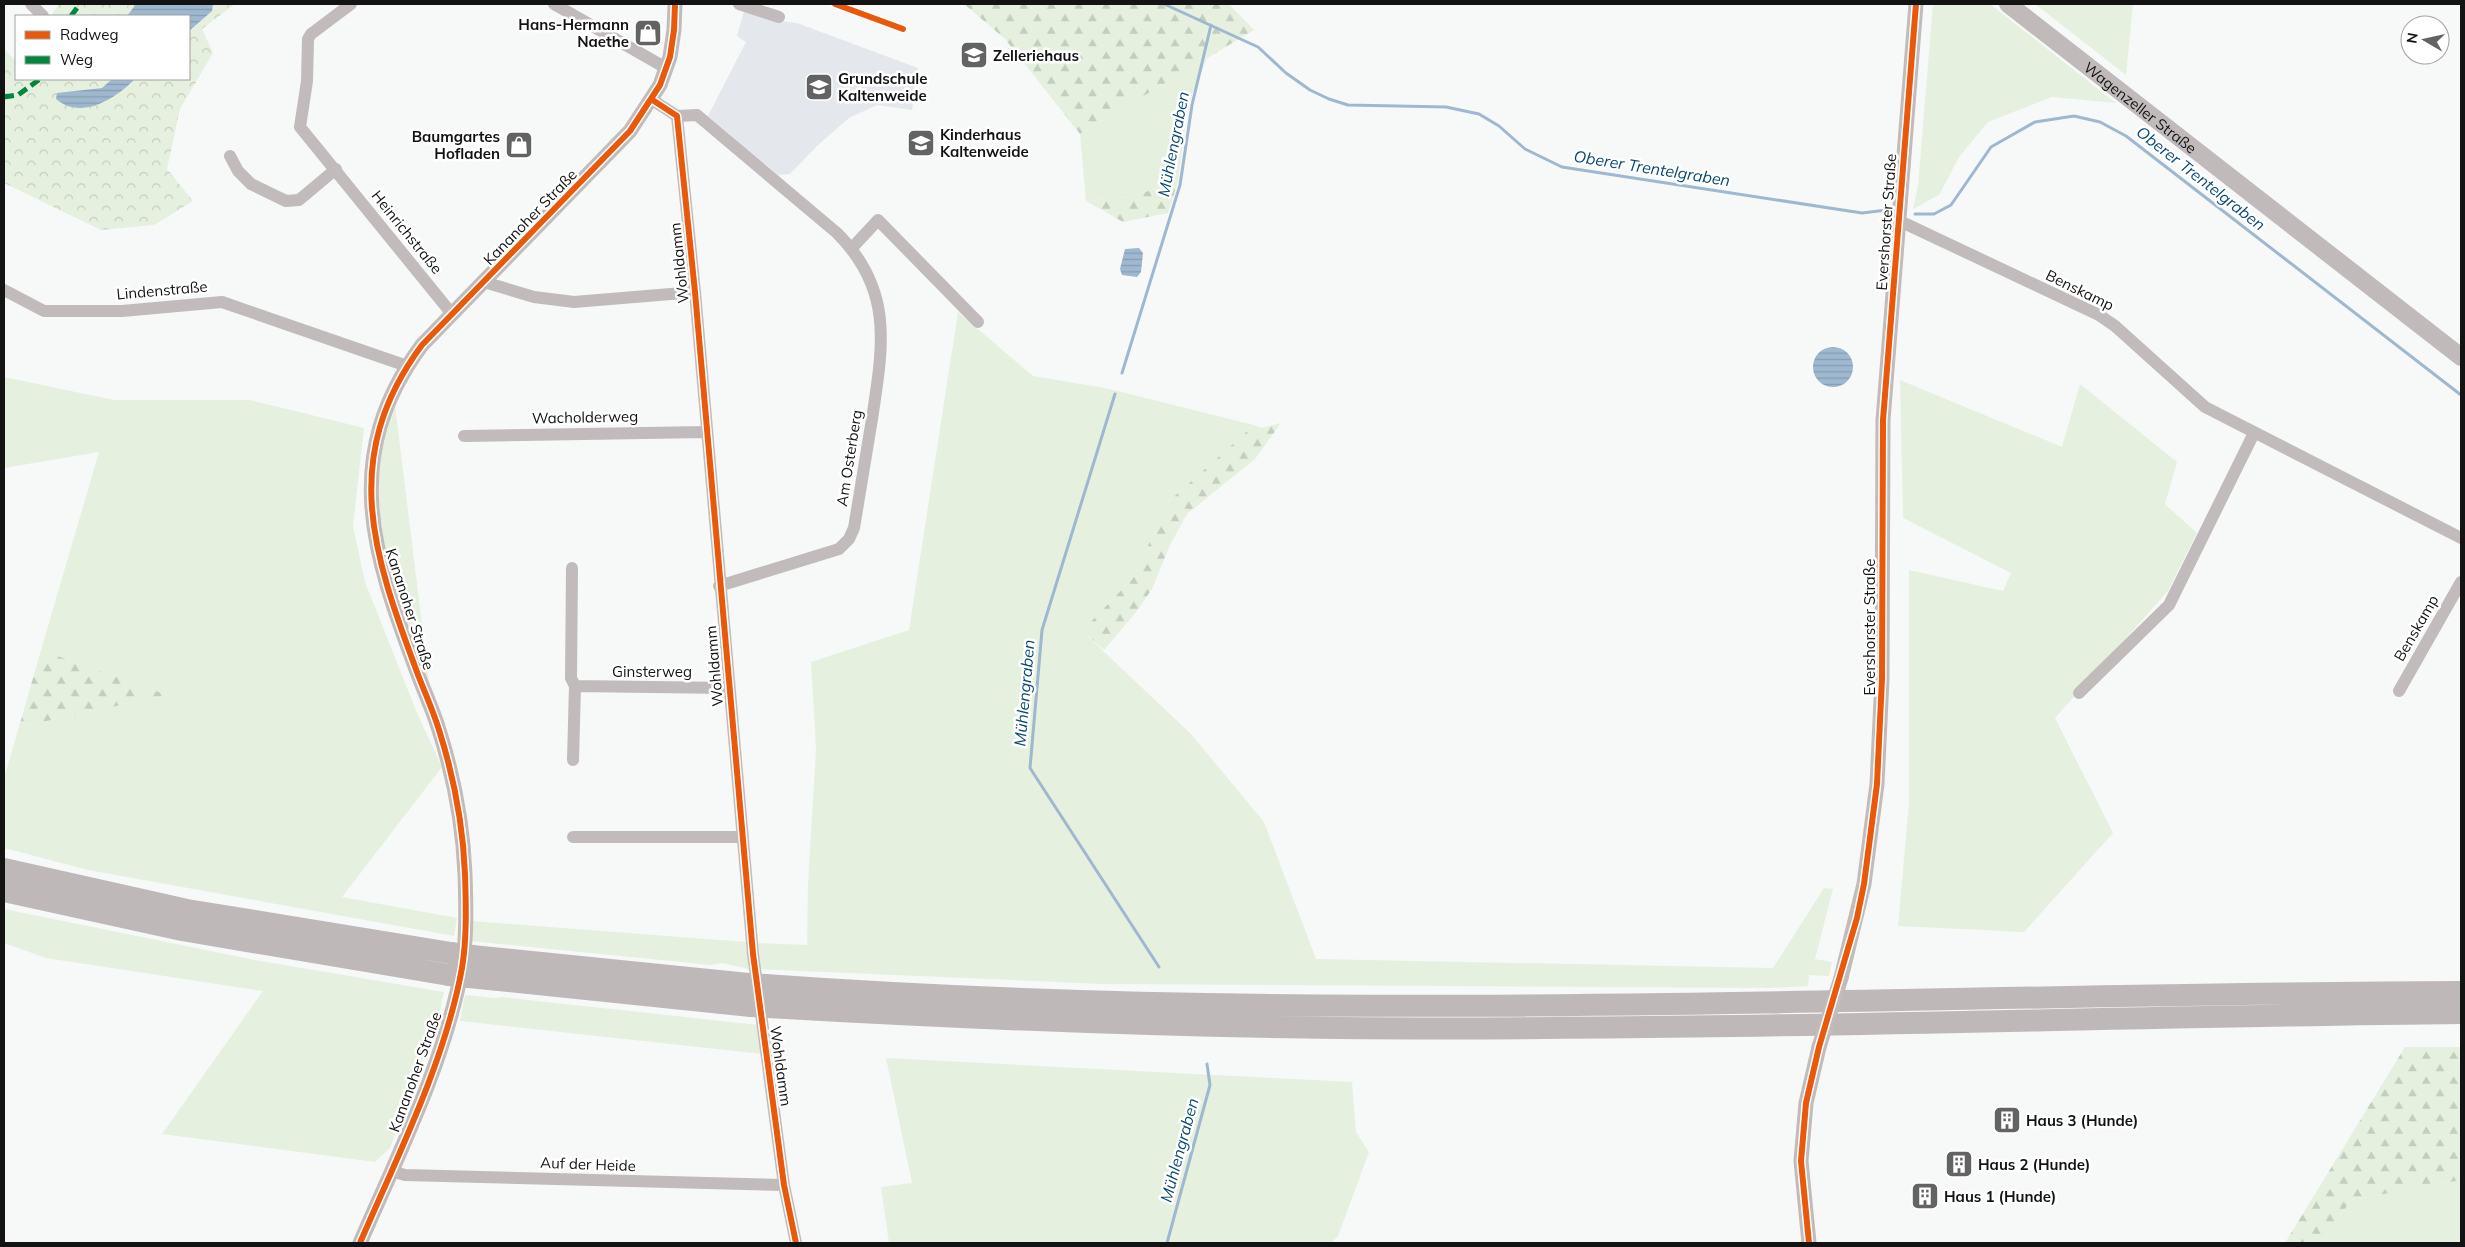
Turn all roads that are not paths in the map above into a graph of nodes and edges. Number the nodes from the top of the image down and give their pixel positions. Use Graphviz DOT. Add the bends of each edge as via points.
graph roads {
  1 [pos="31,4"];
  2 [pos="351,4"];
  3 [pos="554,4"];
  4 [pos="675,4"];
  5 [pos="739,4"];
  6 [pos="1916,4"];
  7 [pos="2008,4"];
  8 [pos="42,15"];
  9 [pos="779,17"];
  10 [pos="666,68"];
  11 [pos="651,99"];
  12 [pos="677,116"];
  13 [pos="230,156"];
  14 [pos="336,169"];
  15 [pos="1898,223"];
  16 [pos="852,248"];
  17 [pos="484,282"];
  18 [pos="4,290"];
  19 [pos="695,292"];
  20 [pos="452,314"];
  21 [pos="978,322"];
  22 [pos="2461,357"];
  23 [pos="407,366"];
  24 [pos="706,432"];
  25 [pos="2254,433"];
  26 [pos="464,436"];
  27 [pos="2461,538"];
  28 [pos="572,568"];
  29 [pos="2461,582"];
  30 [pos="720,586"];
  31 [pos="575,686"];
  32 [pos="729,688"];
  33 [pos="2399,691"];
  34 [pos="2079,693"];
  35 [pos="573,760"];
  36 [pos="573,837"];
  37 [pos="743,837"];
  38 [pos="4,869"];
  39 [pos="4,890"];
  40 [pos="460,965"];
  41 [pos="2461,992"];
  42 [pos="758,995"];
  43 [pos="2461,1013"];
  44 [pos="391,1171"];
  45 [pos="784,1185"];
  46 [pos="360,1243"];
  47 [pos="796,1243"];
  48 [pos="1809,1243"];
  1 -- 8 [label="street"];
  2 -- 14 [label="street, Heinrichstraße" via="308,39 308,81 299,122"];
  3 -- 10 [label="street"];
  4 -- 10 [label="street, Kananoher Straße" via="674,30"];
  5 -- 9 [label="street"];
  6 -- 15 [label="street, Evershorster Straße"];
  7 -- 22 [label="main road, Wagenzeller Straße"];
  10 -- 11 [label="street, Kananoher Straße"];
  11 -- 12 [label="street"];
  11 -- 17 [label="street, Kananoher Straße" via="630,131"];
  12 -- 16 [label="street, Am Osterberg" via="697,115"];
  12 -- 19 [label="street, Wohldamm"];
  13 -- 14 [label="street" via="238,171 251,184 286,201 300,200"];
  14 -- 20 [label="street, Heinrichstraße"];
  15 -- 25 [label="street, Benskamp" via="2099,315 2205,407"];
  15 -- 48 [label="street, Evershorster Straße, bridge" via="1883,420 1882,679 1877,784 1864,884 1806,1103 1802,1146"];
  16 -- 21 [label="street" via="878,220"];
  16 -- 30 [label="street, Am Osterberg" via="874,289 881,316 882,345 854,528 839,549"];
  17 -- 19 [label="street" via="534,296 574,302"];
  17 -- 20 [label="street, Kananoher Straße"];
  18 -- 23 [label="street, Lindenstraße" via="44,311 122,311 222,302"];
  19 -- 24 [label="street, Wohldamm"];
  20 -- 23 [label="street, Kananoher Straße"];
  23 -- 44 [label="street, Kananoher Straße" via="386,405 376,441 370,501 383,576 452,775 465,874 465,932 462,967 442,1044"];
  24 -- 26 [label="street, Wacholderweg"];
  24 -- 30 [label="street, Wohldamm"];
  25 -- 27 [label="street, Benskamp"];
  25 -- 34 [label="street" via="2169,605"];
  28 -- 31 [label="street" via="571,678"];
  29 -- 33 [label="street, Benskamp"];
  30 -- 32 [label="street, Wohldamm"];
  31 -- 32 [label="street, Ginsterweg"];
  31 -- 35 [label="street"];
  32 -- 37 [label="street, Wohldamm"];
  36 -- 37 [label="street"];
  37 -- 45 [label="street, Wohldamm" via="753,954"];
  38 -- 40 [label="highway"];
  39 -- 40 [label="highway" via="182,930"];
  40 -- 42 [label="highway"];
  41 -- 42 [label="highway" via="1335,1006"];
  42 -- 43 [label="highway" via="1076,1023 1381,1028"];
  44 -- 45 [label="street, Auf der Heide" via="405,1175"];
  44 -- 46 [label="street, Kananoher Straße"];
  45 -- 47 [label="street, Wohldamm"];
}
